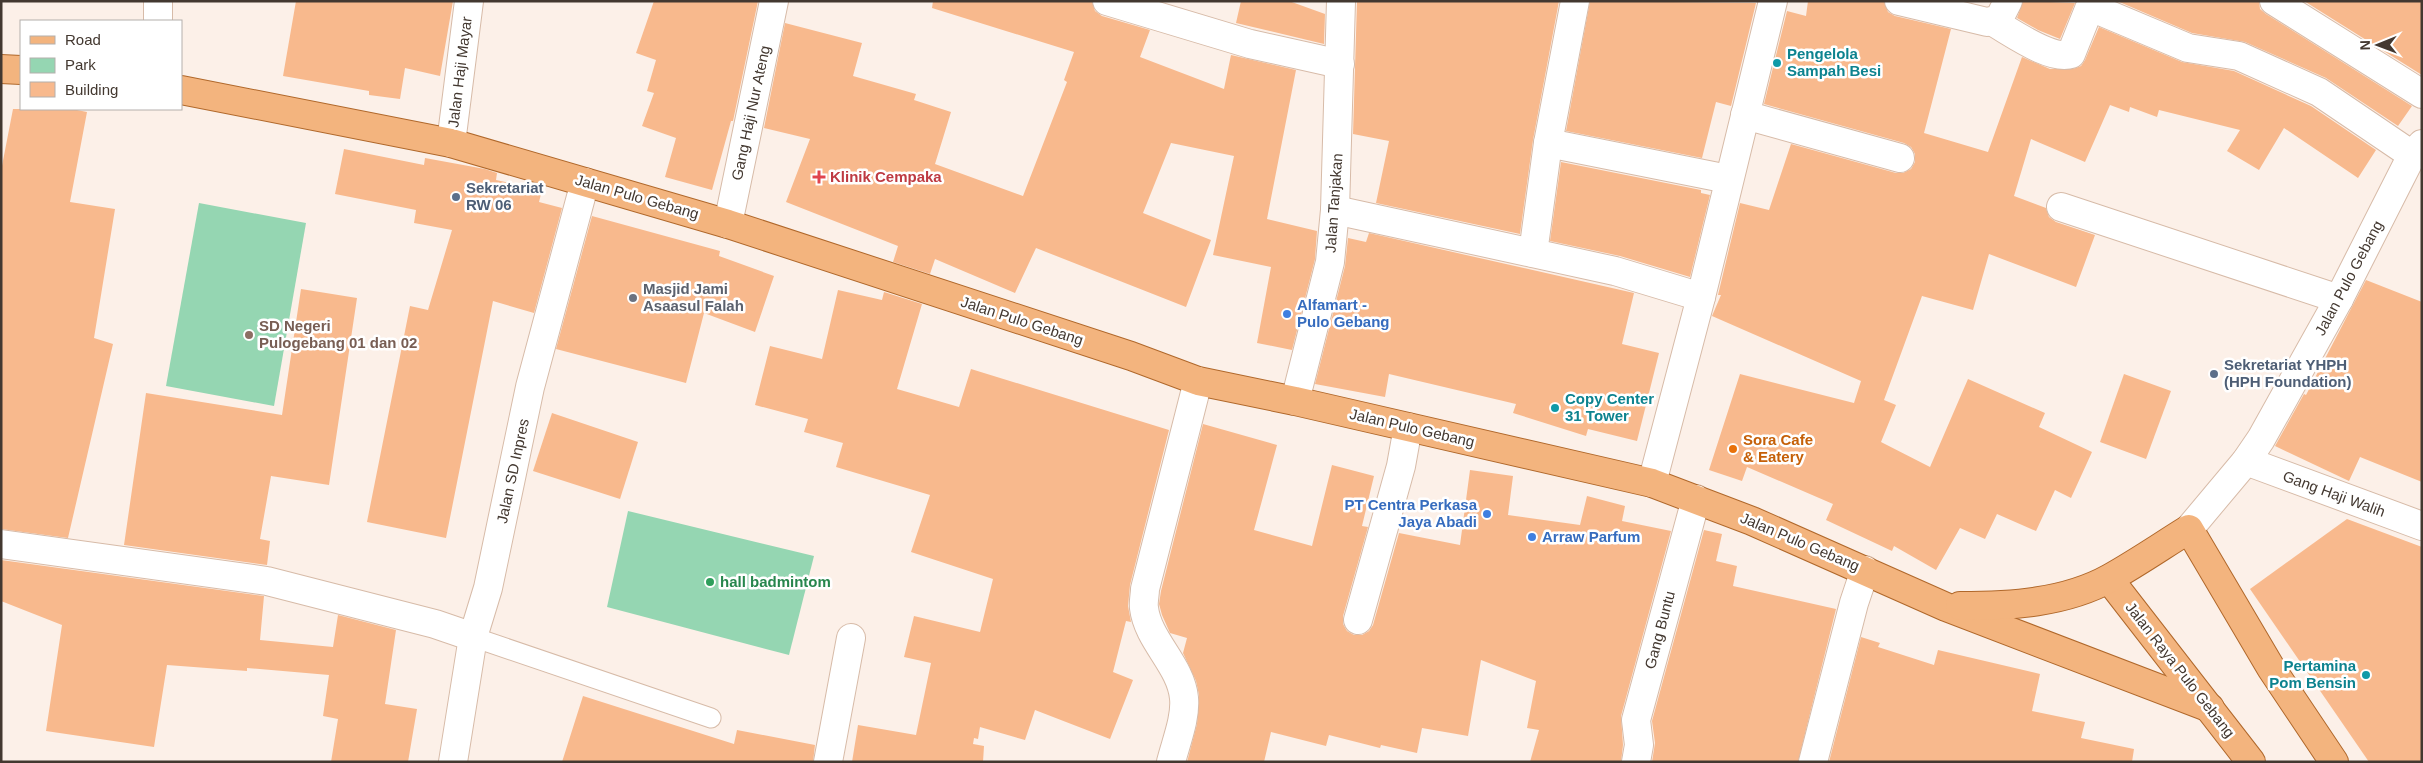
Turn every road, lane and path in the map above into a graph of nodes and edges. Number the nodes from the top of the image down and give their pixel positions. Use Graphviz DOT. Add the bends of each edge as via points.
graph roads {
  1 [pos="158,1"];
  2 [pos="469,1"];
  3 [pos="774,1"];
  4 [pos="1108,1"];
  5 [pos="1341,1"];
  6 [pos="1575,1"];
  7 [pos="1773,1"];
  8 [pos="1899,1"];
  9 [pos="2274,1"];
  10 [pos="2000,12"];
  11 [pos="158,20"];
  12 [pos="1340,64"];
  13 [pos="1,69"];
  14 [pos="20,70"];
  15 [pos="182,90"];
  16 [pos="2422,94"];
  17 [pos="1744,115"];
  18 [pos="452,143"];
  19 [pos="1548,143"];
  20 [pos="2417,149"];
  21 [pos="1900,158"];
  22 [pos="1728,178"];
  23 [pos="585,182"];
  24 [pos="2061,207"];
  25 [pos="1335,210"];
  26 [pos="728,224"];
  27 [pos="1533,253"];
  28 [pos="1701,297"];
  29 [pos="2339,299"];
  30 [pos="1198,381"];
  31 [pos="1295,401"];
  32 [pos="1408,427"];
  33 [pos="2246,461"];
  34 [pos="1652,483"];
  35 [pos="1696,499"];
  36 [pos="2422,526"];
  37 [pos="2189,529"];
  38 [pos="1,544"];
  39 [pos="1865,570"];
  40 [pos="2109,579"];
  41 [pos="1946,607"];
  42 [pos="1358,620"];
  43 [pos="472,636"];
  44 [pos="851,638"];
  45 [pos="2210,708"];
  46 [pos="711,718"];
  47 [pos="452,762"];
  48 [pos="828,762"];
  49 [pos="1171,762"];
  50 [pos="1636,762"];
  51 [pos="1813,762"];
  52 [pos="2251,762"];
  53 [pos="2334,762"];
  1 -- 11 [label="street"];
  2 -- 18 [label="street, Jalan Haji Mayar"];
  3 -- 26 [label="street, Gang Haji Nur Ateng"];
  4 -- 12 [label="street" via="1250,44"];
  5 -- 12 [label="street, Jalan Tanjakan"];
  6 -- 19 [label="street"];
  7 -- 17 [label="street"];
  8 -- 10 [label="street"];
  9 -- 16 [label="street"];
  10 -- 20 [label="street" via="2033,44 2065,56 2071,54 2089,9 2093,8 2188,48 2239,56 2319,92"];
  12 -- 25 [label="street, Jalan Tanjakan"];
  13 -- 14 [label="main road"];
  15 -- 18 [label="main road, Jalan Pulo Gebang"];
  17 -- 21 [label="street"];
  17 -- 22 [label="street"];
  18 -- 23 [label="main road, Jalan Pulo Gebang"];
  19 -- 22 [label="street"];
  19 -- 27 [label="street"];
  20 -- 29 [label="street, Jalan Pulo Gebang"];
  22 -- 28 [label="street"];
  23 -- 26 [label="main road, Jalan Pulo Gebang"];
  23 -- 43 [label="street, Jalan SD Inpres" via="530,387 488,588"];
  24 -- 29 [label="street"];
  25 -- 27 [label="street"];
  25 -- 31 [label="street, Jalan Tanjakan" via="1330,262"];
  26 -- 30 [label="main road, Jalan Pulo Gebang"];
  27 -- 28 [label="street" via="1615,271"];
  28 -- 34 [label="street"];
  29 -- 33 [label="street, Jalan Pulo Gebang"];
  30 -- 31 [label="main road, Jalan Pulo Gebang"];
  30 -- 49 [label="street" via="1143,606 1153,635 1171,665 1184,697"];
  31 -- 32 [label="main road, Jalan Pulo Gebang"];
  32 -- 34 [label="main road, Jalan Pulo Gebang"];
  32 -- 42 [label="street" via="1401,466"];
  33 -- 36 [label="street, Gang Haji Walih"];
  33 -- 37 [label="street, Jalan Pulo Gebang"];
  34 -- 35 [label="main road, Jalan Pulo Gebang"];
  35 -- 39 [label="main road, Jalan Pulo Gebang"];
  35 -- 50 [label="street, Gang Buntu" via="1636,720"];
  37 -- 40 [label="main road, Jalan Pulo Gebang"];
  37 -- 53 [label="main road" via="2271,668"];
  38 -- 43 [label="street" via="267,581"];
  39 -- 41 [label="main road, Jalan Pulo Gebang"];
  39 -- 51 [label="street"];
  40 -- 41 [label="main road, Jalan Pulo Gebang" via="2063,596 2005,606"];
  40 -- 45 [label="main road, Jalan Raya Pulo Gebang"];
  41 -- 45 [label="main road"];
  43 -- 46 [label="lane"];
  43 -- 47 [label="street, Jalan SD Inpres"];
  44 -- 48 [label="street"];
  45 -- 52 [label="main road, Jalan Raya Pulo Gebang"];
}
